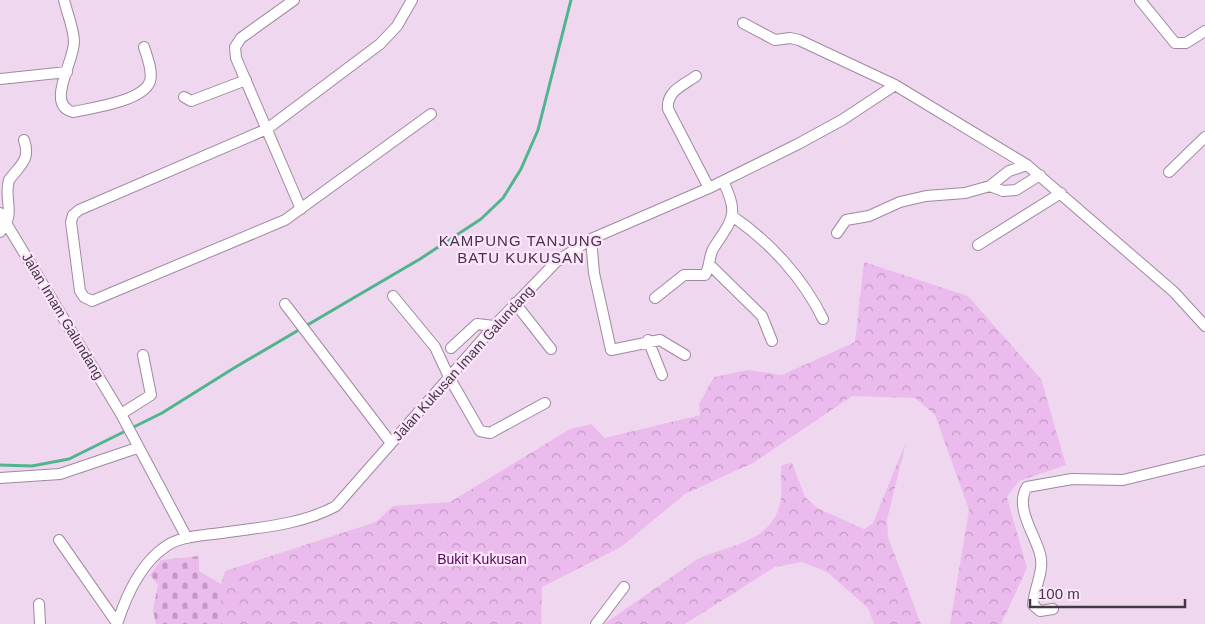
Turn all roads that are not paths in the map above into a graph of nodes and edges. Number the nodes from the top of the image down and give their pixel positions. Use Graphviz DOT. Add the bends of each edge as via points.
graph roads {
  1 [pos="64,0"];
  2 [pos="294,0"];
  3 [pos="1140,0"];
  4 [pos="407,2"];
  5 [pos="743,23"];
  6 [pos="1205,31"];
  7 [pos="144,47"];
  8 [pos="67,72"];
  9 [pos="696,76"];
  10 [pos="0,79"];
  11 [pos="246,80"];
  12 [pos="895,85"];
  13 [pos="184,97"];
  14 [pos="431,114"];
  15 [pos="267,129"];
  16 [pos="1205,137"];
  17 [pos="24,140"];
  18 [pos="1027,164"];
  19 [pos="1169,172"];
  20 [pos="1040,175"];
  21 [pos="722,181"];
  22 [pos="990,186"];
  23 [pos="709,188"];
  24 [pos="1061,193"];
  25 [pos="301,209"];
  26 [pos="0,213"];
  27 [pos="732,216"];
  28 [pos="7,224"];
  29 [pos="0,232"];
  30 [pos="838,233"];
  31 [pos="591,239"];
  32 [pos="978,245"];
  33 [pos="710,265"];
  34 [pos="393,296"];
  35 [pos="655,298"];
  36 [pos="515,303"];
  37 [pos="286,304"];
  38 [pos="823,319"];
  39 [pos="494,326"];
  40 [pos="1205,326"];
  41 [pos="648,340"];
  42 [pos="772,341"];
  43 [pos="451,348"];
  44 [pos="551,349"];
  45 [pos="143,355"];
  46 [pos="686,355"];
  47 [pos="662,375"];
  48 [pos="449,377"];
  49 [pos="545,403"];
  50 [pos="122,418"];
  51 [pos="391,443"];
  52 [pos="136,446"];
  53 [pos="1205,460"];
  54 [pos="0,478"];
  55 [pos="187,538"];
  56 [pos="59,540"];
  57 [pos="624,587"];
  58 [pos="39,604"];
  59 [pos="1053,609"];
  60 [pos="40,624"];
  61 [pos="117,624"];
  62 [pos="596,624"];
  1 -- 8 [label="street" via="74,40"];
  2 -- 11 [label="street" via="241,38 235,47 236,58"];
  3 -- 6 [label="street" via="1175,43 1186,43"];
  4 -- 15 [label="street" via="397,26 380,44"];
  5 -- 12 [label="street" via="776,40 799,40"];
  7 -- 8 [label="street" via="150,82 130,98 73,112 67,110 60,96"];
  8 -- 10 [label="street"];
  9 -- 23 [label="street" via="671,93 667,102"];
  11 -- 13 [label="street" via="191,101"];
  11 -- 15 [label="street"];
  12 -- 18 [label="street"];
  12 -- 21 [label="street, Jalan Kukusan Imam Galundang" via="842,120"];
  14 -- 25 [label="street"];
  15 -- 25 [label="street"];
  15 -- 25 [label="street" via="73,215 71,222 80,291 92,301 256,234"];
  16 -- 19 [label="street"];
  17 -- 28 [label="street" via="26,160 8,184 10,212"];
  18 -- 20 [label="street"];
  18 -- 22 [label="street" via="1009,171"];
  20 -- 22 [label="street" via="1016,190 1003,191"];
  20 -- 24 [label="street"];
  21 -- 23 [label="street, Jalan Kukusan Imam Galundang"];
  21 -- 27 [label="street" via="733,207"];
  22 -- 30 [label="street" via="965,193 900,202 875,214 846,220"];
  23 -- 31 [label="street, Jalan Kukusan Imam Galundang"];
  24 -- 32 [label="street"];
  24 -- 40 [label="street" via="1174,292"];
  26 -- 28 [label="street, Jalan Imam Galundang"];
  27 -- 33 [label="street" via="712,252"];
  27 -- 38 [label="street" via="774,251 811,294"];
  28 -- 29 [label="street"];
  28 -- 50 [label="street, Jalan Imam Galundang"];
  31 -- 36 [label="street, Jalan Kukusan Imam Galundang" via="556,262"];
  31 -- 41 [label="street" via="594,273 610,348 614,351"];
  33 -- 35 [label="street" via="706,275 684,275"];
  33 -- 42 [label="street" via="762,316"];
  34 -- 48 [label="street" via="435,347"];
  36 -- 39 [label="street, Jalan Kukusan Imam Galundang"];
  36 -- 44 [label="street"];
  37 -- 51 [label="street"];
  39 -- 43 [label="street" via="477,324"];
  39 -- 48 [label="street, Jalan Kukusan Imam Galundang"];
  41 -- 46 [label="street" via="660,340"];
  41 -- 47 [label="street"];
  45 -- 50 [label="street" via="151,395"];
  48 -- 49 [label="street" via="480,431 485,433"];
  48 -- 51 [label="street, Jalan Kukusan Imam Galundang"];
  50 -- 52 [label="street, Jalan Imam Galundang"];
  51 -- 55 [label="street, Jalan Kukusan Imam Galundang" via="348,494 325,513"];
  52 -- 54 [label="street" via="60,474"];
  52 -- 55 [label="street, Jalan Imam Galundang"];
  53 -- 59 [label="street" via="1123,480 1072,480 1027,487 1023,506 1042,563 1034,605 1040,611"];
  55 -- 61 [label="street, Jalan Kukusan Imam Galundang" via="166,546 138,576"];
  56 -- 61 [label="street"];
  57 -- 62 [label="street"];
  58 -- 60 [label="street"];
}
